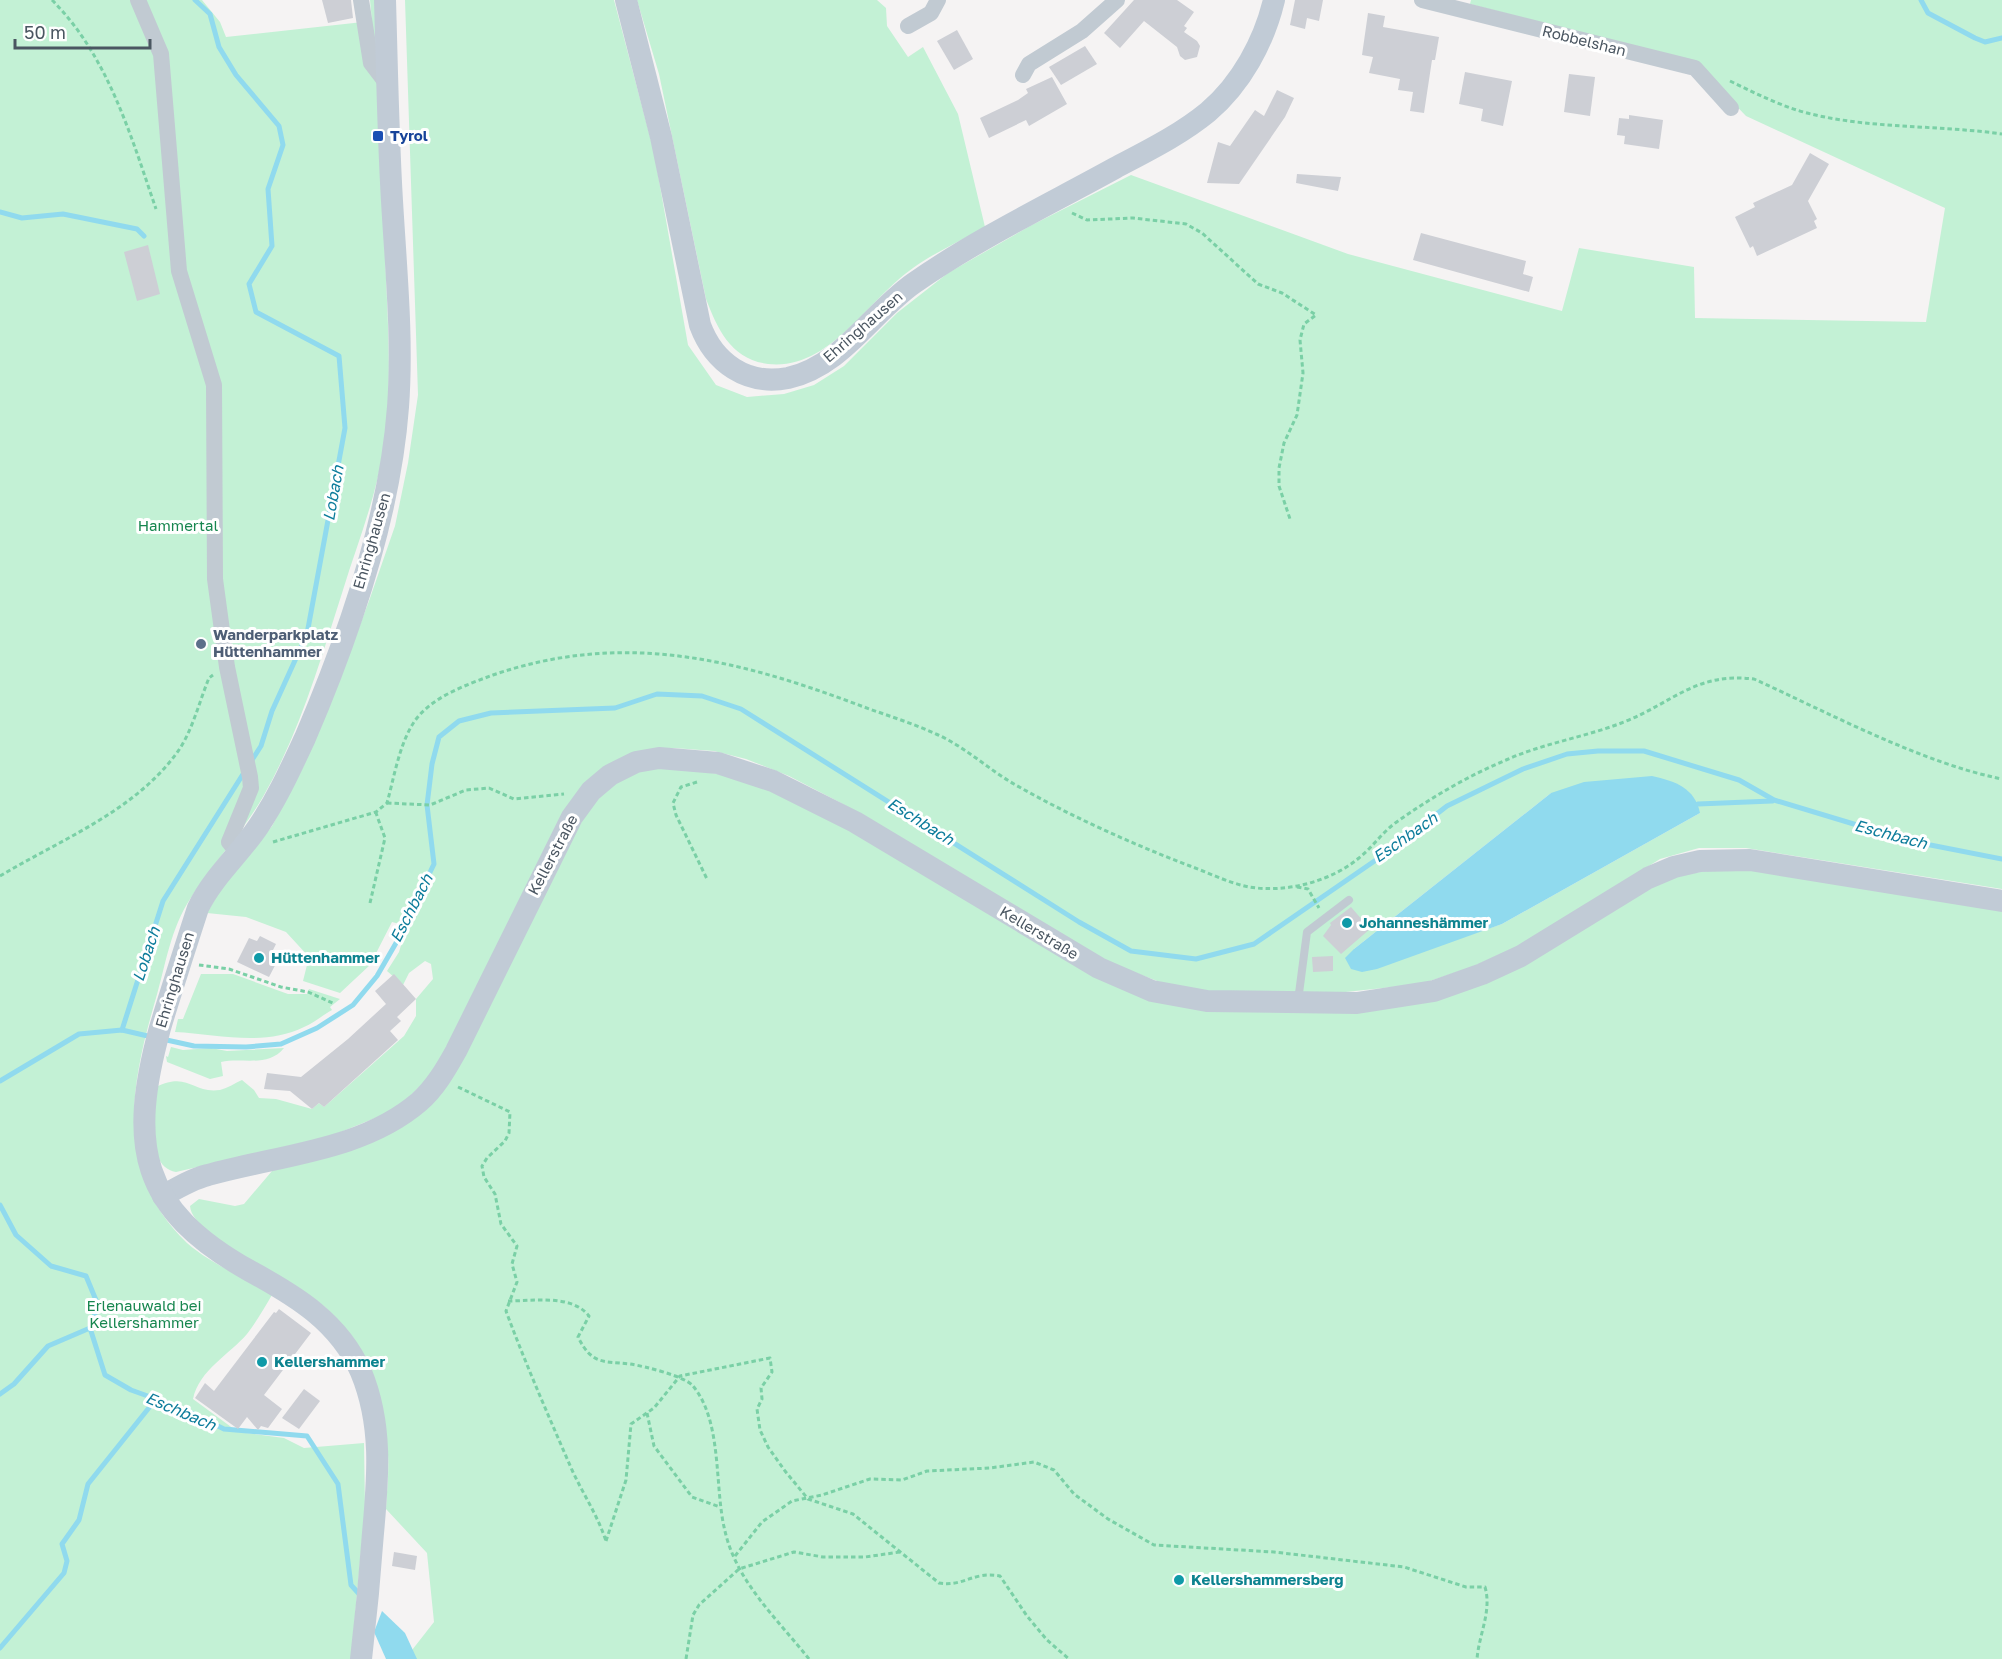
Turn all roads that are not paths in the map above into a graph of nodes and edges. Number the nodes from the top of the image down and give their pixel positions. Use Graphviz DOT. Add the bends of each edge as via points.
graph roads {
  1 [pos="138,0"];
  2 [pos="361,0"];
  3 [pos="385,0"];
  4 [pos="626,0"];
  5 [pos="938,0"];
  6 [pos="1117,0"];
  7 [pos="1274,0"];
  8 [pos="1422,0"];
  9 [pos="908,26"];
  10 [pos="1023,75"];
  11 [pos="387,84"];
  12 [pos="1731,108"];
  13 [pos="237,852"];
  14 [pos="1349,900"];
  15 [pos="2002,901"];
  16 [pos="1298,1004"];
  17 [pos="163,1196"];
  18 [pos="361,1659"];
  1 -- 13 [label="street" via="161,54 179,271 214,385 215,579 226,667 251,788 229,842"];
  2 -- 11 [label="street" via="371,63"];
  3 -- 11 [label="main road, Ehringhausen"];
  4 -- 7 [label="main road, Ehringhausen" via="661,137 700,325 714,352 731,369 775,380 821,364 917,281 1207,113 1238,80 1253,56"];
  5 -- 9 [label="street" via="931,13"];
  6 -- 10 [label="street" via="1082,31 1029,64"];
  8 -- 12 [label="street, Robbelshan" via="1695,68"];
  11 -- 13 [label="main road, Ehringhausen" via="400,339 398,407 389,480 364,575 305,737 273,804"];
  13 -- 17 [label="main road, Ehringhausen" via="205,895 180,961 146,1085 143,1129 149,1165"];
  14 -- 16 [label="lane" via="1307,932"];
  15 -- 16 [label="main road, Kellerstraße" via="1750,860 1700,861 1648,878 1546,942 1456,984 1392,999"];
  16 -- 17 [label="main road, Kellerstraße" via="1187,999 1135,986 807,796 732,766 658,758 636,762 610,775 591,791 572,817 443,1074 409,1110 358,1136 208,1175"];
  17 -- 18 [label="main road" via="196,1236 319,1314 352,1356 377,1428 379,1464"];
}
